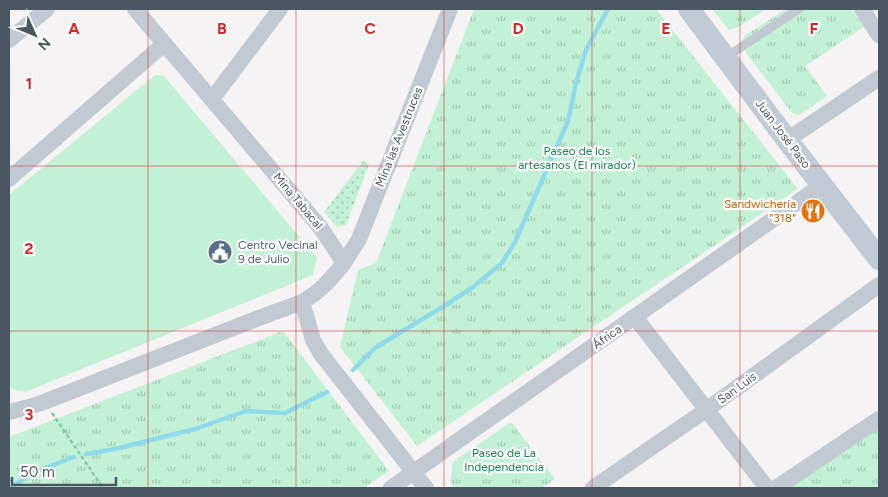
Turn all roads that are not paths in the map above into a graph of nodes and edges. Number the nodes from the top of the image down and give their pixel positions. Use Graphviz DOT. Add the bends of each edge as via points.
graph roads {
  1 [pos="47,9"];
  2 [pos="135,9"];
  3 [pos="280,9"];
  4 [pos="450,9"];
  5 [pos="689,9"];
  6 [pos="799,9"];
  7 [pos="862,9"];
  8 [pos="879,36"];
  9 [pos="9,40"];
  10 [pos="164,44"];
  11 [pos="725,57"];
  12 [pos="879,78"];
  13 [pos="212,99"];
  14 [pos="787,140"];
  15 [pos="9,178"];
  16 [pos="822,185"];
  17 [pos="879,259"];
  18 [pos="344,263"];
  19 [pos="879,285"];
  20 [pos="302,302"];
  21 [pos="635,317"];
  22 [pos="706,410"];
  23 [pos="9,412"];
  24 [pos="879,420"];
  25 [pos="414,472"];
  26 [pos="391,488"];
  27 [pos="426,488"];
  28 [pos="593,488"];
  29 [pos="767,488"];
  30 [pos="776,488"];
  1 -- 9 [label="street"];
  2 -- 10 [label="street, Mina Tabacal"];
  3 -- 13 [label="street"];
  4 -- 18 [label="street, Mina las Avestruces" via="359,239"];
  5 -- 11 [label="main road, Juan José Paso"];
  6 -- 11 [label="lane"];
  7 -- 8 [label="street"];
  10 -- 13 [label="street, Mina Tabacal"];
  10 -- 15 [label="street"];
  11 -- 14 [label="main road, Juan José Paso"];
  12 -- 14 [label="street"];
  13 -- 18 [label="street, Mina Tabacal" via="320,227"];
  14 -- 16 [label="main road, Juan José Paso"];
  16 -- 17 [label="main road, Juan José Paso"];
  16 -- 21 [label="street, África"];
  18 -- 20 [label="street" via="316,294"];
  19 -- 22 [label="street, San Luis"];
  20 -- 23 [label="street" via="44,402"];
  20 -- 25 [label="street" via="313,340 321,354"];
  21 -- 22 [label="street"];
  21 -- 25 [label="street, África"];
  22 -- 28 [label="street, San Luis"];
  22 -- 29 [label="street"];
  24 -- 30 [label="street"];
  25 -- 26 [label="street, África"];
  25 -- 27 [label="street"];
}
